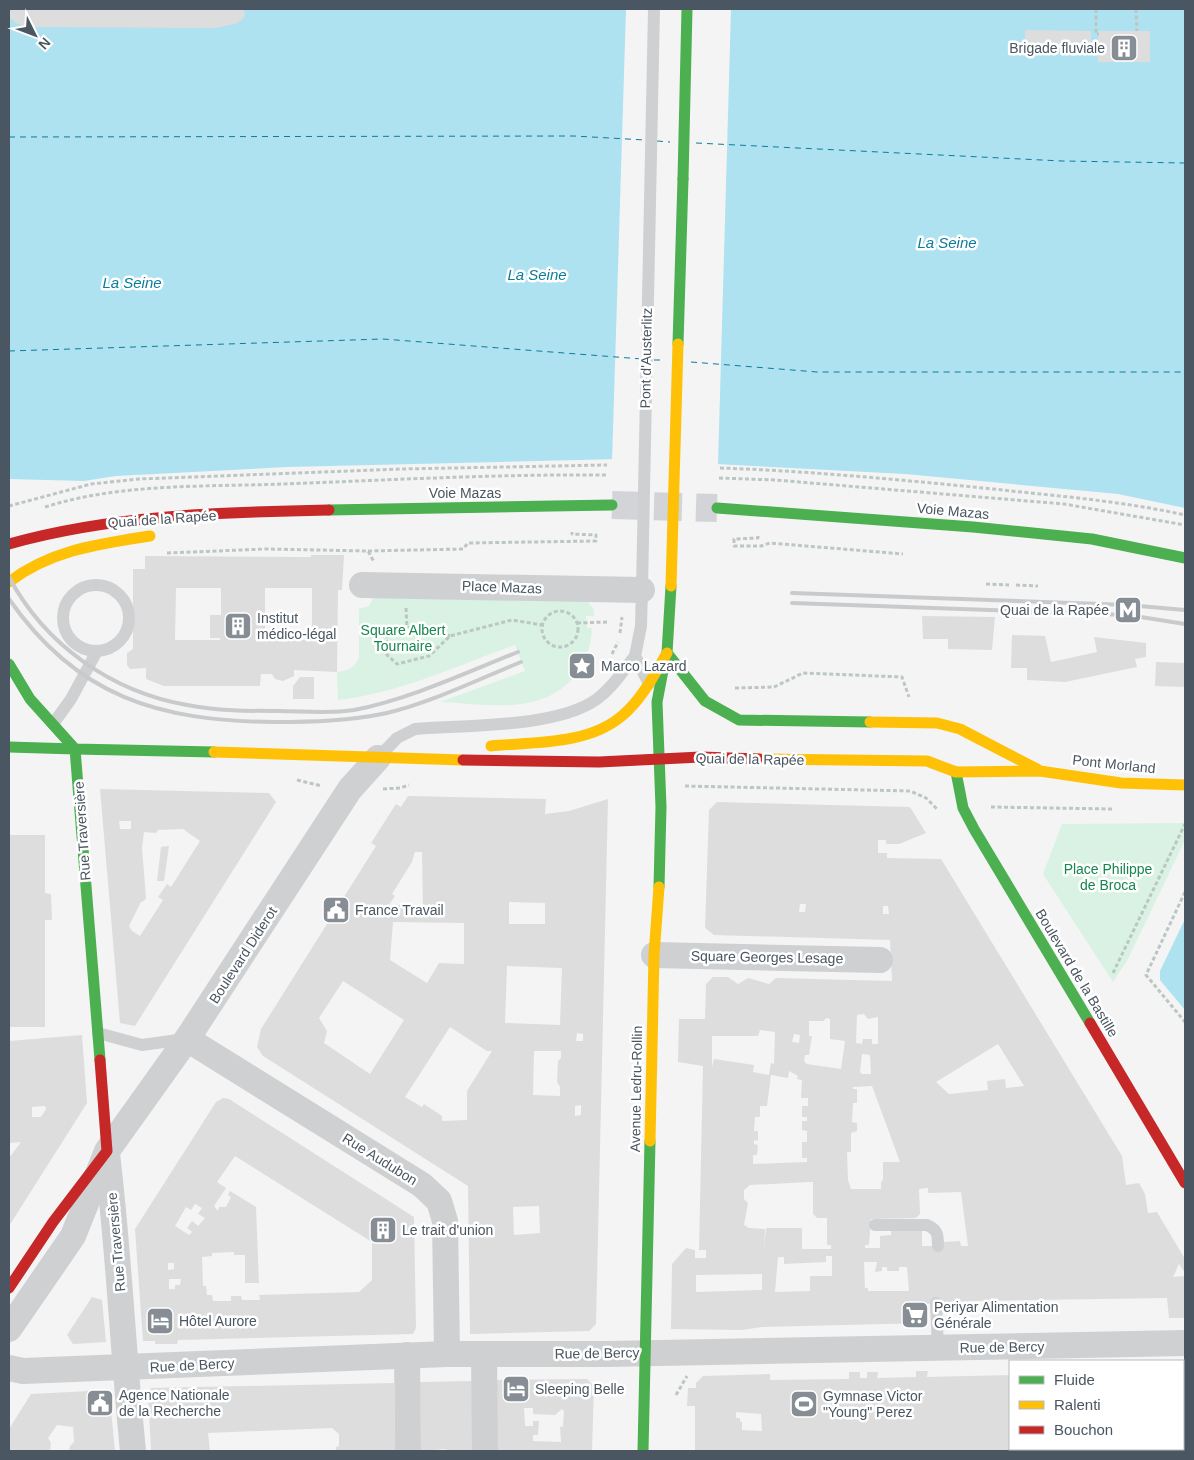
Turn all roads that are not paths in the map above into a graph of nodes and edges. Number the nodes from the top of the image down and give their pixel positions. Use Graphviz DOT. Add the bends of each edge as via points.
graph roads {
  1 [pos="654,9"];
  2 [pos="688,9"];
  3 [pos="612,505"];
  4 [pos="717,508"];
  5 [pos="318,509"];
  6 [pos="273,523"];
  7 [pos="157,535"];
  8 [pos="9,544"];
  9 [pos="1185,558"];
  10 [pos="370,576"];
  11 [pos="9,582"];
  12 [pos="642,588"];
  13 [pos="97,651"];
  14 [pos="667,653"];
  15 [pos="635,656"];
  16 [pos="9,664"];
  17 [pos="649,684"];
  18 [pos="16,694"];
  19 [pos="30,699"];
  20 [pos="658,702"];
  21 [pos="53,724"];
  22 [pos="9,747"];
  23 [pos="75,749"];
  24 [pos="378,758"];
  25 [pos="659,760"];
  26 [pos="1040,771"];
  27 [pos="956,772"];
  28 [pos="1185,785"];
  29 [pos="654,955"];
  30 [pos="880,960"];
  31 [pos="98,1033"];
  32 [pos="187,1039"];
  33 [pos="107,1151"];
  34 [pos="1185,1183"];
  35 [pos="875,1224"];
  36 [pos="938,1246"];
  37 [pos="9,1288"];
  38 [pos="936,1303"];
  39 [pos="9,1329"];
  40 [pos="1185,1342"];
  41 [pos="938,1348"];
  42 [pos="646,1353"];
  43 [pos="447,1354"];
  44 [pos="484,1354"];
  45 [pos="407,1355"];
  46 [pos="9,1368"];
  47 [pos="125,1368"];
  48 [pos="132,1451"];
  49 [pos="408,1451"];
  50 [pos="485,1451"];
  51 [pos="643,1451"];
  1 -- 12 [label="lane, Pont d'Austerlitz, bridge"];
  2 -- 14 [label="main road, bridge"];
  3 -- 5 [label="main road, Voie Mazas"];
  4 -- 9 [label="main road, Voie Mazas" via="1082,538"];
  5 -- 6 [label="main road"];
  5 -- 8 [label="main road, Quai de la Rapée" via="98,524 41,534"];
  7 -- 11 [label="main road" via="66,550 40,559"];
  10 -- 12 [label="street, Place Mazas"];
  12 -- 15 [label="lane, Pont d'Austerlitz" via="641,626"];
  13 -- 13 [label="lane" via="117,643 128,625 128,615 123,600 111,589 91,586 71,596 64,611 64,627 77,645"];
  13 -- 21 [label="lane" via="71,699"];
  14 -- 17 [label="main road, Quai de la Rapée"];
  14 -- 20 [label="main road"];
  14 -- 26 [label="main road" via="705,701 740,720 937,723 960,729"];
  15 -- 17 [label="lane"];
  15 -- 24 [label="lane" via="611,688 583,708 554,718 415,729 398,738"];
  16 -- 19 [label="main road"];
  17 -- 20 [label="lane"];
  17 -- 24 [label="main road, Quai de la Rapée" via="622,716 592,732"];
  18 -- 19 [label="main road"];
  19 -- 21 [label="main road"];
  20 -- 25 [label="main road, Avenue Ledru-Rollin"];
  21 -- 23 [label="main road"];
  22 -- 23 [label="main road, Quai de la Rapée"];
  23 -- 24 [label="main road, Quai de la Rapée"];
  23 -- 31 [label="main road, Rue Traversière"];
  24 -- 25 [label="main road, Quai de la Rapée" via="621,763"];
  24 -- 32 [label="street, Boulevard Diderot" via="350,789"];
  25 -- 27 [label="main road, Quai de la Rapée" via="701,757 927,761"];
  25 -- 29 [label="main road, Avenue Ledru-Rollin" via="661,807"];
  26 -- 27 [label="main road, Quai de la Rapée"];
  26 -- 28 [label="main road, Pont Morland" via="1121,783"];
  27 -- 34 [label="main road, Boulevard de la Bastille" via="963,808 971,824"];
  29 -- 30 [label="street, Square Georges Lesage"];
  29 -- 42 [label="main road, Avenue Ledru-Rollin"];
  31 -- 32 [label="lane" via="142,1045"];
  31 -- 33 [label="main road, Rue Traversière"];
  32 -- 33 [label="street, Boulevard Diderot"];
  32 -- 43 [label="street, Rue Audubon" via="422,1185 439,1201 445,1221"];
  33 -- 37 [label="main road, Boulevard Diderot" via="53,1222"];
  33 -- 39 [label="street, Boulevard Diderot" via="73,1236"];
  33 -- 47 [label="street, Rue Traversière"];
  35 -- 36 [label="lane" via="927,1225 937,1232"];
  38 -- 41 [label="lane"];
  40 -- 41 [label="street, Rue de Bercy"];
  41 -- 42 [label="street, Rue de Bercy"];
  42 -- 44 [label="street, Rue de Bercy"];
  42 -- 51 [label="main road, Avenue Ledru-Rollin"];
  43 -- 44 [label="street, Rue de Bercy"];
  43 -- 45 [label="street, Rue de Bercy"];
  44 -- 50 [label="street"];
  45 -- 47 [label="street, Rue de Bercy"];
  45 -- 49 [label="street"];
  46 -- 47 [label="street, Rue de Bercy" via="23,1371"];
  47 -- 48 [label="street, Rue Traversière"];
}
